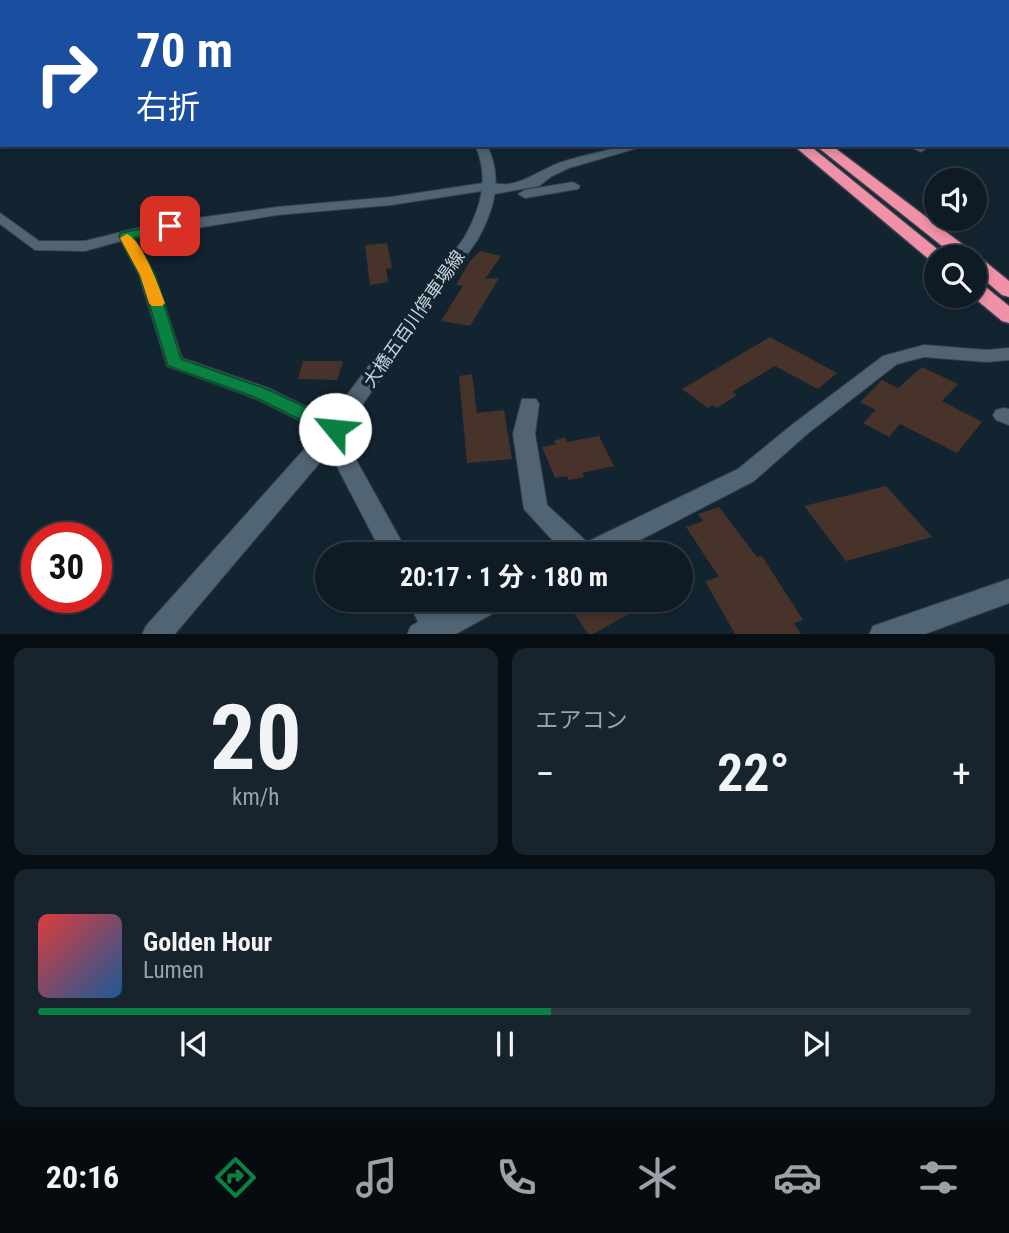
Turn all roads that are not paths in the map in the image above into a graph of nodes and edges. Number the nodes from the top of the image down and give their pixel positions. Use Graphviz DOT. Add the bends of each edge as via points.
graph roads {
  1 [pos="482,147"];
  2 [pos="634,147"];
  3 [pos="802,147"];
  4 [pos="825,147"];
  5 [pos="573,186"];
  6 [pos="490,191"];
  7 [pos="0,217"];
  8 [pos="126,236"];
  9 [pos="951,245"];
  10 [pos="924,246"];
  11 [pos="987,273"];
  12 [pos="1009,291"];
  13 [pos="987,298"];
  14 [pos="1009,317"];
  15 [pos="1008,354"];
  16 [pos="529,404"];
  17 [pos="330,435"];
  18 [pos="389,542"];
  19 [pos="570,542"];
  20 [pos="610,542"];
  21 [pos="1009,591"];
  22 [pos="425,612"];
  23 [pos="470,612"];
  24 [pos="432,632"];
  25 [pos="157,634"];
  26 [pos="886,634"];
  1 -- 6 [label="street"];
  2 -- 6 [label="street" via="565,165 534,183"];
  3 -- 10 [label="highway"];
  4 -- 9 [label="highway"];
  5 -- 6 [label="street" via="518,195"];
  6 -- 8 [label="street" via="239,216"];
  6 -- 17 [label="street, 大橋五百川停車場線" via="484,216 471,239"];
  7 -- 8 [label="street" via="41,246 85,246"];
  8 -- 17 [label="street" via="147,275 174,362 261,393"];
  11 -- 12 [label="highway"];
  13 -- 14 [label="highway"];
  15 -- 20 [label="street" via="924,351 890,359 746,475"];
  16 -- 19 [label="street" via="524,434 536,509"];
  17 -- 18 [label="street"];
  17 -- 25 [label="street, 大橋五百川停車場線"];
  21 -- 26 [label="street"];
  22 -- 24 [label="street"];
  23 -- 24 [label="street"];
}
